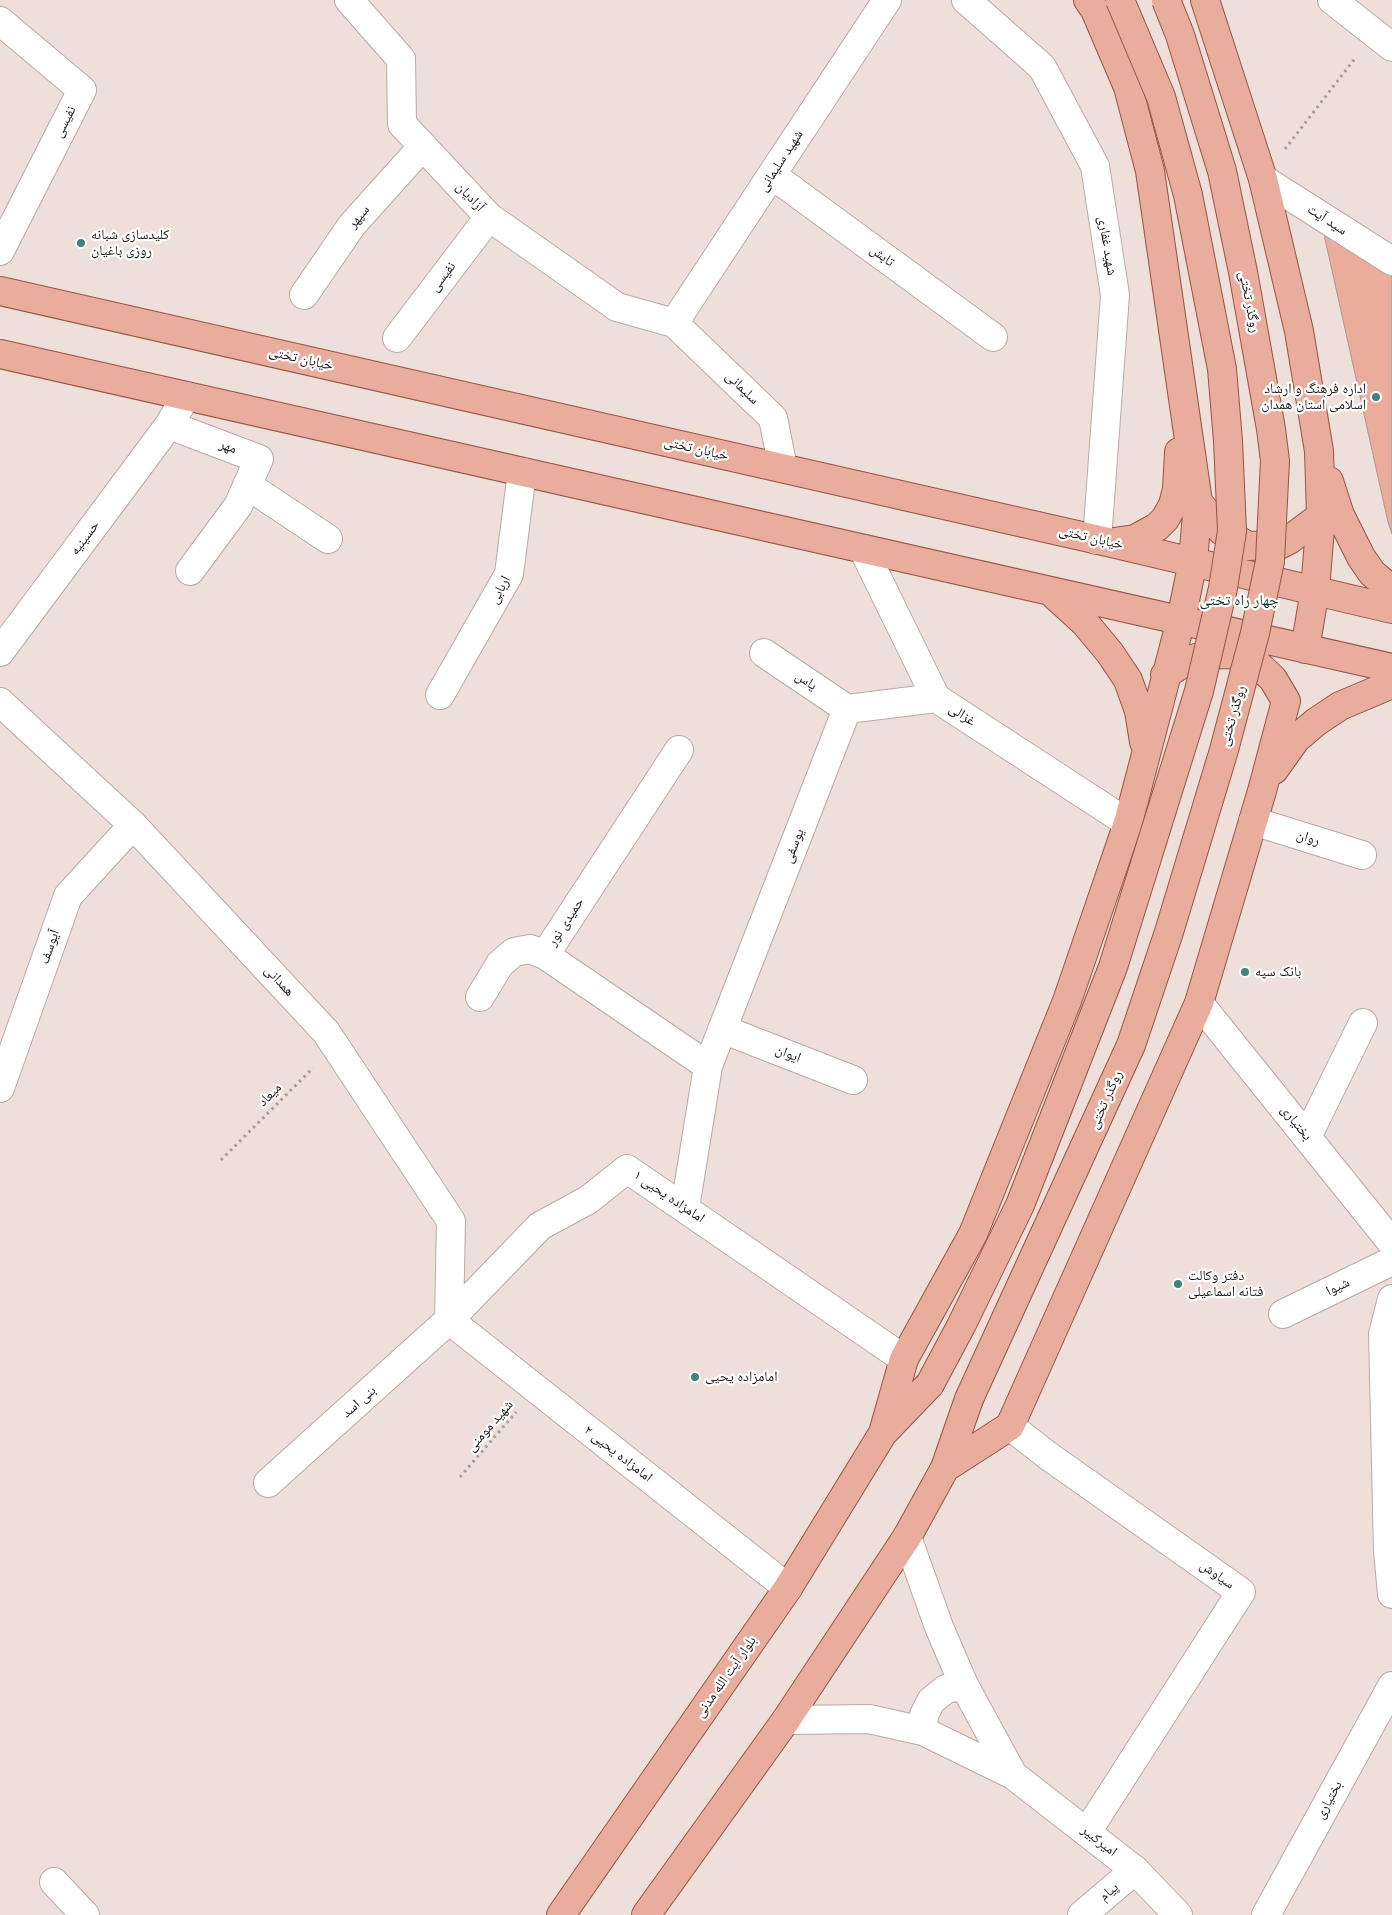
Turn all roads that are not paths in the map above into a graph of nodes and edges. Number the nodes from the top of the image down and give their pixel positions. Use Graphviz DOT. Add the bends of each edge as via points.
graph roads {
  1 [pos="349,0"];
  2 [pos="887,0"];
  3 [pos="966,0"];
  4 [pos="1088,0"];
  5 [pos="1120,0"];
  6 [pos="1166,0"];
  7 [pos="1205,0"];
  8 [pos="1332,0"];
  9 [pos="0,21"];
  10 [pos="1383,40"];
  11 [pos="423,146"];
  12 [pos="772,175"];
  13 [pos="1262,179"];
  14 [pos="489,217"];
  15 [pos="0,251"];
  16 [pos="1392,261"];
  17 [pos="0,291"];
  18 [pos="304,295"];
  19 [pos="674,323"];
  20 [pos="993,337"];
  21 [pos="397,338"];
  22 [pos="0,354"];
  23 [pos="1180,371"];
  24 [pos="186,396"];
  25 [pos="169,425"];
  26 [pos="1319,451"];
  27 [pos="783,468"];
  28 [pos="522,472"];
  29 [pos="247,486"];
  30 [pos="1198,502"];
  31 [pos="1321,516"];
  32 [pos="328,539"];
  33 [pos="1104,541"];
  34 [pos="863,549"];
  35 [pos="1193,561"];
  36 [pos="190,571"];
  37 [pos="1315,590"];
  38 [pos="1392,590"];
  39 [pos="1050,591"];
  40 [pos="1392,609"];
  41 [pos="1181,620"];
  42 [pos="1305,649"];
  43 [pos="0,652"];
  44 [pos="764,653"];
  45 [pos="1392,668"];
  46 [pos="1165,675"];
  47 [pos="1392,684"];
  48 [pos="440,695"];
  49 [pos="936,698"];
  50 [pos="0,702"];
  51 [pos="847,710"];
  52 [pos="679,750"];
  53 [pos="1146,751"];
  54 [pos="1262,791"];
  55 [pos="1253,821"];
  56 [pos="1128,823"];
  57 [pos="132,825"];
  58 [pos="1362,855"];
  59 [pos="545,955"];
  60 [pos="480,997"];
  61 [pos="1199,1003"];
  62 [pos="1363,1023"];
  63 [pos="722,1029"];
  64 [pos="708,1066"];
  65 [pos="853,1080"];
  66 [pos="0,1088"];
  67 [pos="1307,1137"];
  68 [pos="685,1208"];
  69 [pos="1392,1243"];
  70 [pos="1392,1261"];
  71 [pos="1392,1299"];
  72 [pos="1283,1314"];
  73 [pos="449,1320"];
  74 [pos="904,1359"];
  75 [pos="1010,1426"];
  76 [pos="883,1433"];
  77 [pos="945,1468"];
  78 [pos="268,1483"];
  79 [pos="907,1536"];
  80 [pos="788,1588"];
  81 [pos="1392,1594"];
  82 [pos="964,1685"];
  83 [pos="1392,1686"];
  84 [pos="786,1720"];
  85 [pos="924,1731"];
  86 [pos="1013,1775"];
  87 [pos="1088,1832"];
  88 [pos="1135,1870"];
  89 [pos="54,1882"];
  90 [pos="85,1915"];
  91 [pos="561,1915"];
  92 [pos="646,1915"];
  93 [pos="1082,1915"];
  94 [pos="1178,1915"];
  95 [pos="1266,1915"];
  1 -- 11 [label="street, آزادیان" via="401,59 402,124"];
  2 -- 12 [label="street, شهید سلیمانی"];
  3 -- 33 [label="street, شهید غفاری" via="1042,67 1094,166 1115,295"];
  4 -- 23 [label="main road" via="1128,87 1150,171"];
  5 -- 76 [label="main road, bridge" via="1161,97 1188,195 1222,369 1232,531 1223,588 1199,691 1114,967 1020,1205 962,1326 930,1384"];
  6 -- 77 [label="main road, روگذر تختی, bridge" via="1180,34 1222,171 1247,291 1275,461 1270,561 1224,750 1131,1044 969,1399"];
  7 -- 13 [label="main road"];
  8 -- 10 [label="street"];
  9 -- 15 [label="street, نفیسی" via="82,90"];
  11 -- 14 [label="street, آزادیان"];
  11 -- 18 [label="street, سپهر" via="352,225"];
  12 -- 19 [label="street, شهید سلیمانی"];
  12 -- 20 [label="street, تابش"];
  13 -- 16 [label="street, سید آیت"];
  13 -- 26 [label="main road" via="1299,331"];
  14 -- 19 [label="street, آزادیان" via="617,307"];
  14 -- 21 [label="street, نفیسی"];
  17 -- 27 [label="main road, خیابان تختی"];
  19 -- 27 [label="street, سلیمانی" via="773,418"];
  22 -- 24 [label="main road"];
  23 -- 30 [label="main road"];
  23 -- 33 [label="main road" via="1179,467 1173,506 1165,519 1146,534 1135,539"];
  24 -- 25 [label="street, حسینیه"];
  24 -- 28 [label="main road"];
  25 -- 29 [label="street, مهر" via="259,459"];
  25 -- 43 [label="street, حسینیه"];
  26 -- 31 [label="main road"];
  26 -- 38 [label="main road" via="1351,540 1372,573"];
  27 -- 33 [label="main road, خیابان تختی"];
  28 -- 34 [label="main road"];
  28 -- 48 [label="street, اربابی" via="509,574"];
  29 -- 32 [label="street"];
  29 -- 36 [label="street, مهر" via="238,506"];
  30 -- 31 [label="main road" via="1222,531 1248,546 1279,545"];
  30 -- 35 [label="main road"];
  31 -- 37 [label="main road"];
  33 -- 35 [label="main road, خیابان تختی"];
  34 -- 39 [label="main road"];
  34 -- 49 [label="street, غزالی"];
  35 -- 37 [label="main road, خیابان تختی"];
  35 -- 41 [label="main road"];
  37 -- 40 [label="main road, خیابان تختی"];
  37 -- 42 [label="main road"];
  39 -- 41 [label="main road"];
  39 -- 53 [label="main road" via="1085,623 1128,680 1139,710"];
  41 -- 42 [label="main road"];
  41 -- 46 [label="main road"];
  42 -- 45 [label="main road"];
  44 -- 51 [label="street, یاس"];
  46 -- 53 [label="main road"];
  46 -- 54 [label="main road" via="1186,661 1206,655 1230,654 1253,660 1273,679 1286,702"];
  47 -- 54 [label="main road" via="1340,706 1316,722 1278,762"];
  49 -- 51 [label="street"];
  49 -- 56 [label="street, غزالی"];
  50 -- 57 [label="street, همدانی"];
  51 -- 63 [label="street, یوسفی"];
  52 -- 59 [label="street, حمیدی نور"];
  53 -- 56 [label="main road"];
  54 -- 55 [label="main road"];
  55 -- 58 [label="street, روان"];
  55 -- 61 [label="main road"];
  56 -- 74 [label="main road" via="1067,1001 973,1234"];
  57 -- 66 [label="street, آیوسف" via="68,896"];
  57 -- 73 [label="street, همدانی" via="326,1032 451,1221"];
  59 -- 60 [label="street" via="530,949 514,952 500,964"];
  59 -- 64 [label="street, حمیدی نور"];
  61 -- 67 [label="street, بختیاری"];
  61 -- 75 [label="main road"];
  62 -- 67 [label="street"];
  63 -- 64 [label="street, یوسفی"];
  63 -- 65 [label="street, ایوان"];
  64 -- 68 [label="street, یوسفی"];
  67 -- 69 [label="street, بختیاری"];
  68 -- 73 [label="street, امامزاده یحیی ۱" via="627,1169 588,1200 540,1226"];
  68 -- 74 [label="street, امامزاده یحیی ۱"];
  70 -- 72 [label="street, شیوا"];
  71 -- 81 [label="street" via="1383,1334 1388,1551"];
  73 -- 78 [label="street, بنی اسد"];
  73 -- 80 [label="street, امامزاده یحیی ۲"];
  74 -- 76 [label="main road"];
  75 -- 77 [label="main road"];
  75 -- 87 [label="street, سیاوش" via="1047,1456 1241,1592"];
  76 -- 80 [label="main road, بلوار آیت الله مدنی"];
  77 -- 79 [label="main road"];
  79 -- 82 [label="street" via="939,1627"];
  79 -- 84 [label="main road"];
  80 -- 91 [label="main road, بلوار آیت الله مدنی"];
  82 -- 85 [label="street" via="946,1689 931,1702 924,1716"];
  82 -- 86 [label="street"];
  83 -- 95 [label="street, بختیاری"];
  84 -- 85 [label="street" via="869,1719"];
  84 -- 92 [label="main road"];
  85 -- 86 [label="street"];
  86 -- 87 [label="street, امیرکبیر"];
  87 -- 88 [label="street, امیرکبیر"];
  88 -- 93 [label="street, پیام"];
  88 -- 94 [label="street, امیرکبیر"];
  89 -- 90 [label="street"];
}
